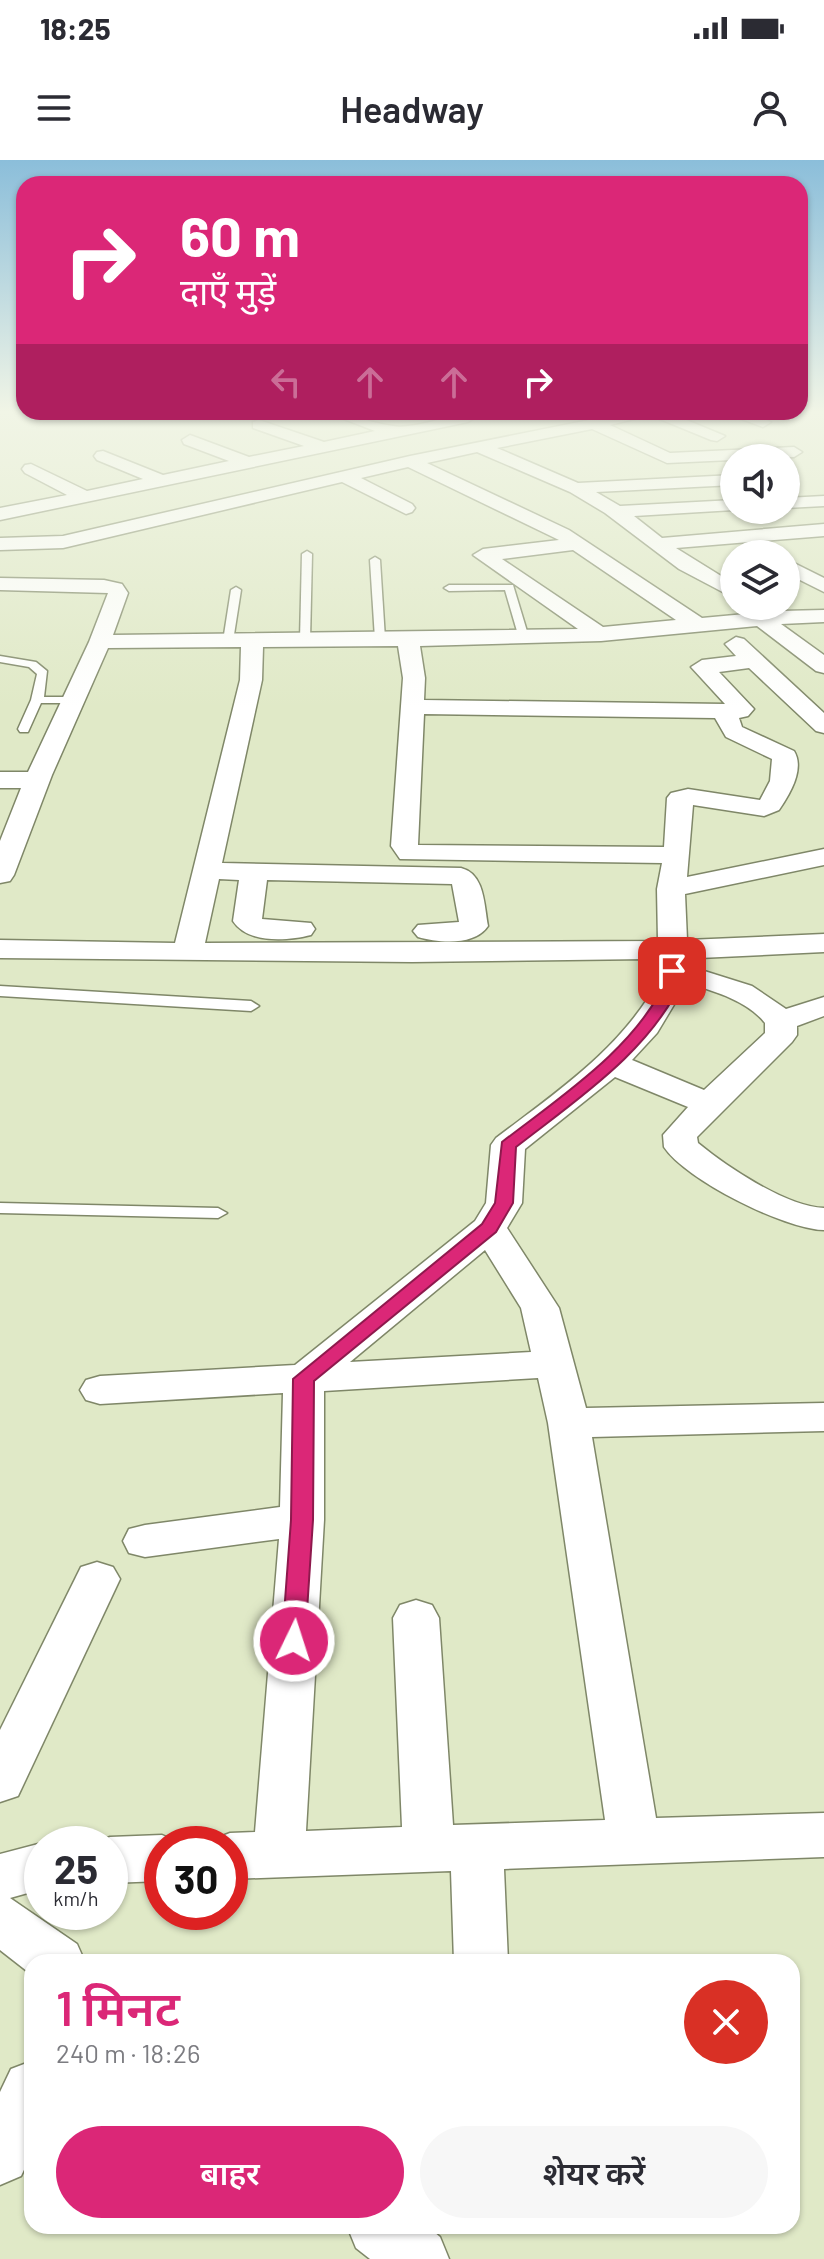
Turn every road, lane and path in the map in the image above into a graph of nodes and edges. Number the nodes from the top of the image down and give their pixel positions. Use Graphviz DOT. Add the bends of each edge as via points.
graph roads {
  1 [pos="191,512"];
  2 [pos="518,512"];
  3 [pos="581,512"];
  4 [pos="616,512"];
  5 [pos="533,519"];
  6 [pos="824,530"];
  7 [pos="733,535"];
  8 [pos="742,540"];
  9 [pos="0,544"];
  10 [pos="576,544"];
  11 [pos="658,544"];
  12 [pos="307,554"];
  13 [pos="375,560"];
  14 [pos="800,573"];
  15 [pos="0,584"];
  16 [pos="720,584"];
  17 [pos="824,586"];
  18 [pos="449,588"];
  19 [pos="236,590"];
  20 [pos="800,616"];
  21 [pos="824,616"];
  22 [pos="728,620"];
  23 [pos="772,620"];
  24 [pos="705,623"];
  25 [pos="601,635"];
  26 [pos="524,638"];
  27 [pos="380,639"];
  28 [pos="408,639"];
  29 [pos="305,640"];
  30 [pos="240,641"];
  31 [pos="100,642"];
  32 [pos="0,659"];
  33 [pos="754,661"];
  34 [pos="824,666"];
  35 [pos="824,691"];
  36 [pos="787,693"];
  37 [pos="37,700"];
  38 [pos="73,700"];
  39 [pos="412,707"];
  40 [pos="726,712"];
  41 [pos="824,726"];
  42 [pos="24,729"];
  43 [pos="0,780"];
  44 [pos="37,780"];
  45 [pos="677,855"];
  46 [pos="824,857"];
  47 [pos="207,871"];
  48 [pos="254,872"];
  49 [pos="0,875"];
  50 [pos="671,889"];
  51 [pos="824,943"];
  52 [pos="0,949"];
  53 [pos="188,952"];
  54 [pos="667,958"];
  55 [pos="0,991"];
  56 [pos="251,1006"];
  57 [pos="824,1006"];
  58 [pos="783,1020"];
  59 [pos="613,1064"];
  60 [pos="709,1104"];
  61 [pos="0,1208"];
  62 [pos="218,1213"];
  63 [pos="824,1219"];
  64 [pos="489,1228"];
  65 [pos="554,1364"];
  66 [pos="304,1379"];
  67 [pos="100,1390"];
  68 [pos="824,1417"];
  69 [pos="569,1423"];
  70 [pos="302,1520"];
  71 [pos="145,1541"];
  72 [pos="97,1579"];
  73 [pos="416,1618"];
  74 [pos="0,1781"];
  75 [pos="824,1835"];
  76 [pos="634,1842"];
  77 [pos="453,1849"];
  78 [pos="254,1855"];
  79 [pos="24,1871"];
  80 [pos="0,1877"];
  81 [pos="0,1918"];
  82 [pos="47,1954"];
  83 [pos="479,1954"];
  84 [pos="24,2106"];
  85 [pos="0,2155"];
  86 [pos="388,2234"];
  87 [pos="418,2259"];
  1 -- 9 [label="street" via="63,542"];
  2 -- 5 [label="street"];
  3 -- 5 [label="street"];
  4 -- 11 [label="street"];
  5 -- 10 [label="street"];
  6 -- 7 [label="street"];
  7 -- 8 [label="street"];
  7 -- 11 [label="street"];
  10 -- 24 [label="street"];
  10 -- 25 [label="street" via="483,555"];
  11 -- 16 [label="street"];
  12 -- 29 [label="lane"];
  13 -- 27 [label="lane"];
  14 -- 17 [label="street"];
  15 -- 31 [label="street" via="115,588 118,593"];
  18 -- 26 [label="lane" via="509,587"];
  19 -- 30 [label="lane"];
  20 -- 21 [label="street"];
  22 -- 24 [label="street"];
  23 -- 34 [label="street"];
  24 -- 25 [label="street"];
  24 -- 33 [label="street"];
  25 -- 26 [label="street"];
  26 -- 28 [label="street"];
  27 -- 28 [label="street"];
  27 -- 29 [label="street"];
  28 -- 39 [label="street"];
  29 -- 30 [label="street"];
  30 -- 31 [label="street"];
  30 -- 47 [label="street" via="251,680"];
  31 -- 38 [label="street"];
  32 -- 37 [label="lane" via="39,668 43,673"];
  33 -- 36 [label="street"];
  33 -- 40 [label="street" via="702,667 742,709"];
  35 -- 36 [label="street"];
  36 -- 41 [label="street"];
  37 -- 38 [label="lane"];
  37 -- 42 [label="lane"];
  38 -- 44 [label="street"];
  39 -- 40 [label="street"];
  39 -- 45 [label="street" via="404,846 410,853"];
  40 -- 45 [label="street" via="734,732 785,756 783,781 764,808 680,798"];
  43 -- 44 [label="street"];
  44 -- 49 [label="street"];
  45 -- 50 [label="street"];
  46 -- 50 [label="street"];
  47 -- 48 [label="street"];
  47 -- 53 [label="street"];
  48 -- 48 [label="street" via="461,876 474,926 453,932 262,929 247,921"];
  50 -- 54 [label="street"];
  51 -- 54 [label="street"];
  52 -- 53 [label="street"];
  53 -- 54 [label="street"];
  54 -- 58 [label="street" via="751,997"];
  54 -- 59 [label="street" via="676,976 669,993"];
  55 -- 56 [label="lane"];
  57 -- 58 [label="street"];
  58 -- 60 [label="street" via="781,1035"];
  59 -- 60 [label="street"];
  59 -- 64 [label="street" via="508,1145 504,1203"];
  60 -- 63 [label="street" via="680,1135 681,1147 795,1215"];
  61 -- 62 [label="lane"];
  64 -- 65 [label="street" via="540,1308"];
  64 -- 66 [label="street"];
  65 -- 66 [label="street"];
  65 -- 69 [label="street"];
  66 -- 67 [label="street"];
  66 -- 70 [label="street"];
  68 -- 69 [label="street"];
  69 -- 76 [label="street"];
  70 -- 71 [label="street"];
  70 -- 78 [label="street"];
  72 -- 74 [label="street"];
  73 -- 77 [label="street"];
  75 -- 76 [label="street"];
  76 -- 77 [label="street"];
  77 -- 78 [label="street"];
  77 -- 83 [label="street"];
  79 -- 80 [label="street"];
  81 -- 82 [label="street"];
  84 -- 85 [label="street"];
  86 -- 87 [label="street"];
}
